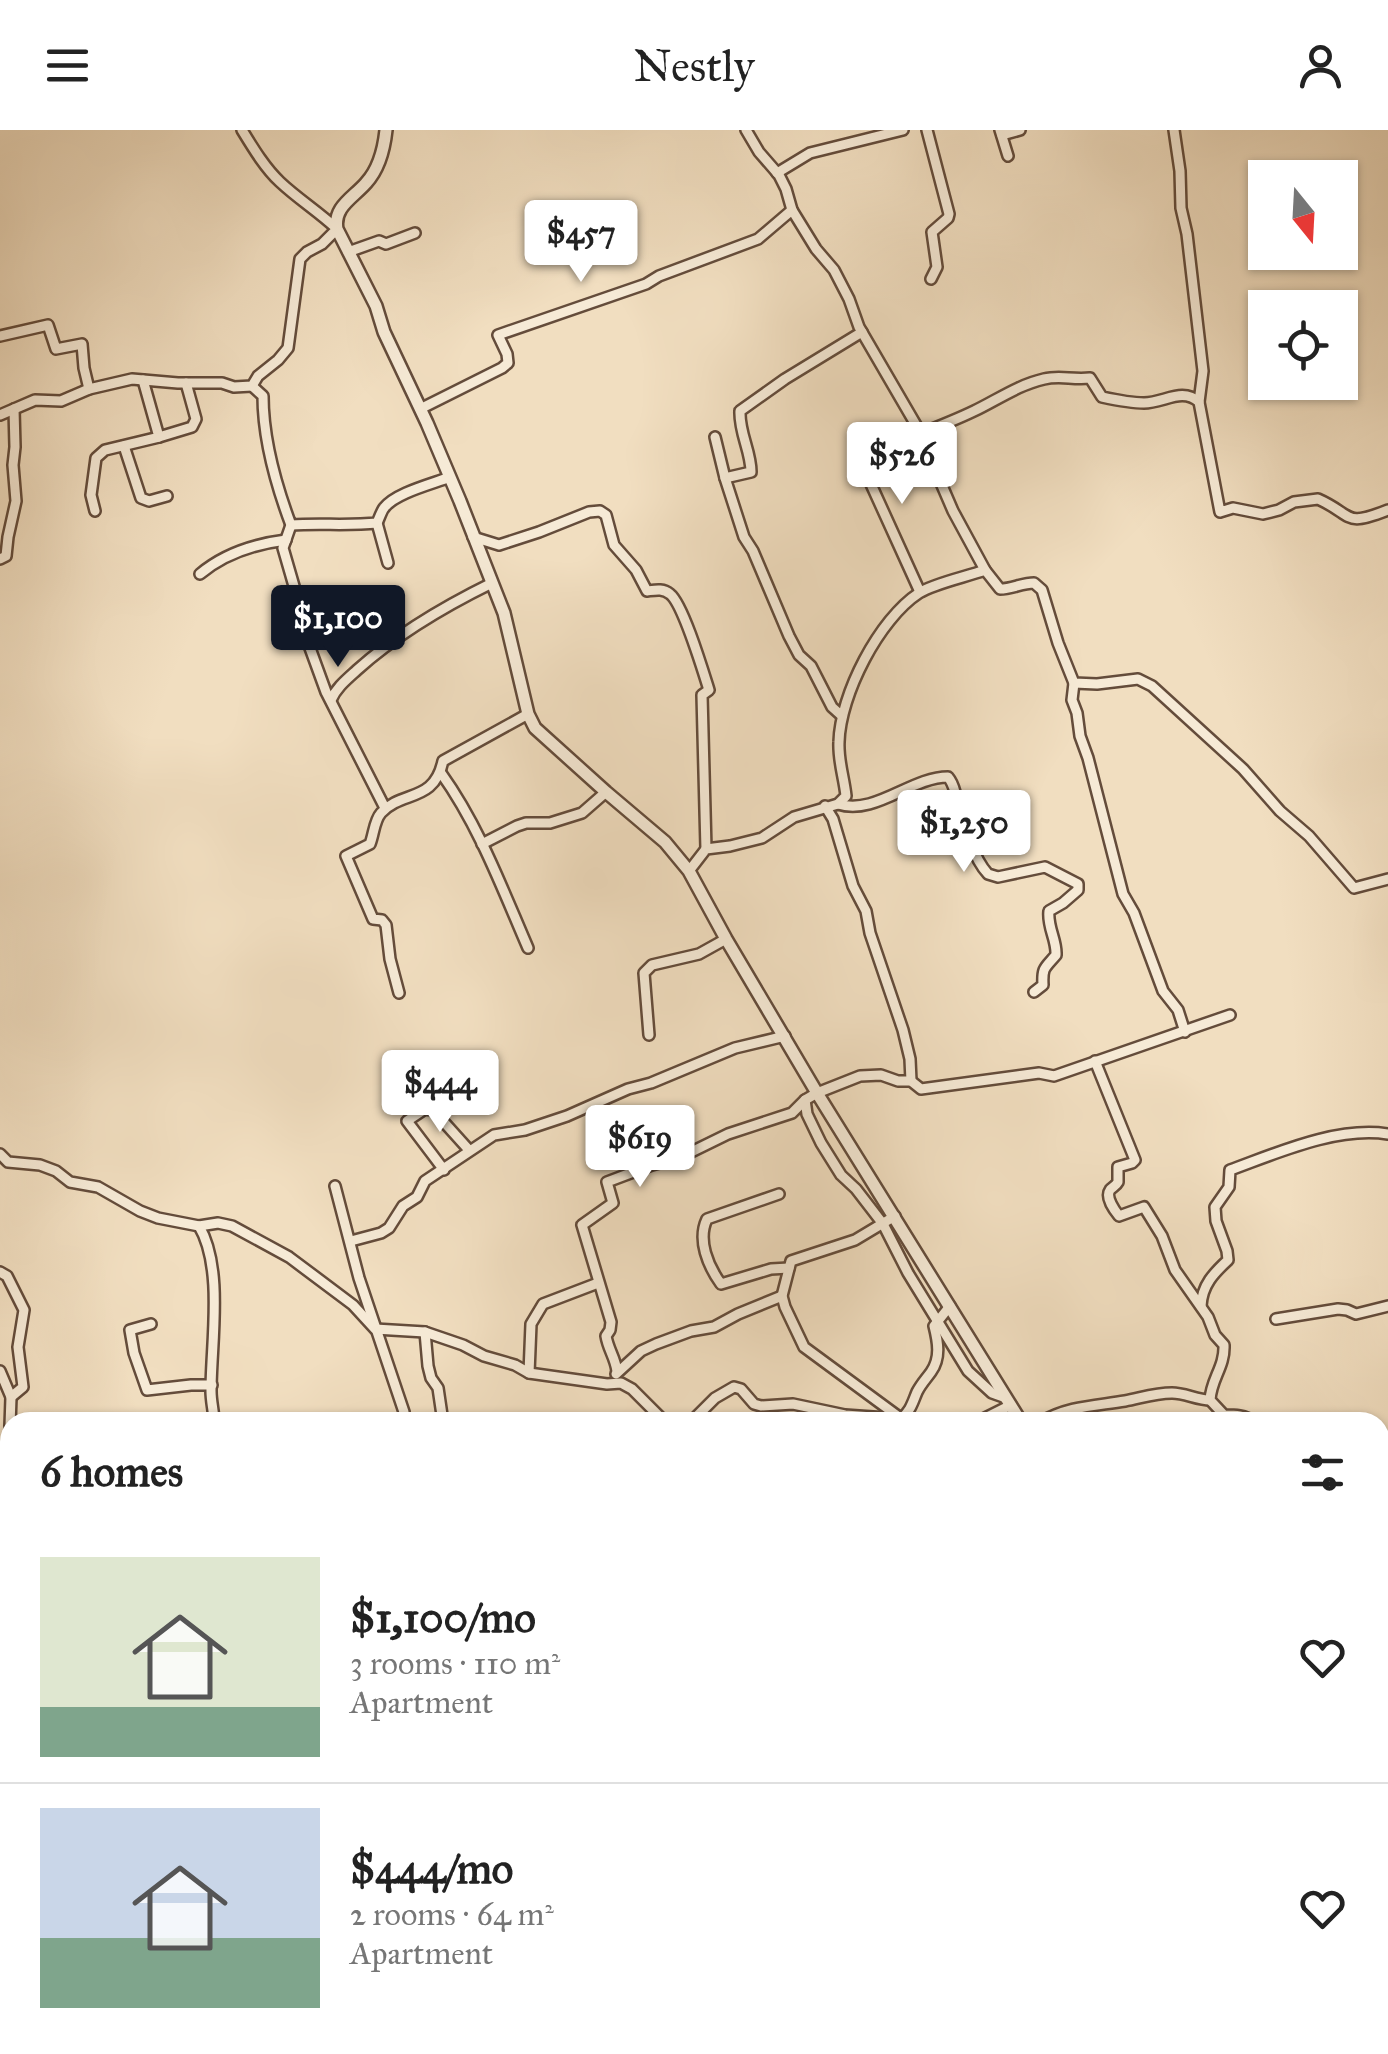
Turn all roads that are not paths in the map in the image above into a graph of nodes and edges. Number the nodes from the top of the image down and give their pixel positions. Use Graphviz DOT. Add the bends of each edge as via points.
graph roads {
  1 [pos="242,130"];
  2 [pos="386,130"];
  3 [pos="746,130"];
  4 [pos="903,130"];
  5 [pos="928,130"];
  6 [pos="1020,130"];
  7 [pos="1174,130"];
  8 [pos="1001,132"];
  9 [pos="1008,156"];
  10 [pos="777,173"];
  11 [pos="792,210"];
  12 [pos="337,229"];
  13 [pos="414,233"];
  14 [pos="348,252"];
  15 [pos="931,279"];
  16 [pos="862,332"];
  17 [pos="0,336"];
  18 [pos="143,380"];
  19 [pos="186,383"];
  20 [pos="252,386"];
  21 [pos="89,388"];
  22 [pos="1199,402"];
  23 [pos="420,408"];
  24 [pos="14,409"];
  25 [pos="0,415"];
  26 [pos="920,434"];
  27 [pos="160,436"];
  28 [pos="715,438"];
  29 [pos="124,446"];
  30 [pos="450,476"];
  31 [pos="725,478"];
  32 [pos="168,496"];
  33 [pos="1388,510"];
  34 [pos="95,511"];
  35 [pos="377,523"];
  36 [pos="291,525"];
  37 [pos="473,537"];
  38 [pos="286,540"];
  39 [pos="0,559"];
  40 [pos="388,563"];
  41 [pos="985,570"];
  42 [pos="200,574"];
  43 [pos="492,583"];
  44 [pos="920,592"];
  45 [pos="1074,683"];
  46 [pos="331,700"];
  47 [pos="528,714"];
  48 [pos="842,716"];
  49 [pos="440,773"];
  50 [pos="606,792"];
  51 [pos="838,804"];
  52 [pos="826,806"];
  53 [pos="385,808"];
  54 [pos="482,844"];
  55 [pos="706,849"];
  56 [pos="689,871"];
  57 [pos="1388,879"];
  58 [pos="726,939"];
  59 [pos="528,948"];
  60 [pos="1034,992"];
  61 [pos="400,993"];
  62 [pos="1230,1015"];
  63 [pos="1185,1032"];
  64 [pos="649,1035"];
  65 [pos="784,1036"];
  66 [pos="1095,1061"];
  67 [pos="911,1081"];
  68 [pos="818,1093"];
  69 [pos="805,1100"];
  70 [pos="1388,1134"];
  71 [pos="469,1150"];
  72 [pos="0,1154"];
  73 [pos="444,1170"];
  74 [pos="336,1186"];
  75 [pos="779,1194"];
  76 [pos="895,1216"];
  77 [pos="882,1224"];
  78 [pos="199,1226"];
  79 [pos="351,1241"];
  80 [pos="789,1268"];
  81 [pos="0,1272"];
  82 [pos="598,1283"];
  83 [pos="782,1296"];
  84 [pos="950,1306"];
  85 [pos="1200,1306"];
  86 [pos="1388,1306"];
  87 [pos="1276,1319"];
  88 [pos="938,1320"];
  89 [pos="152,1324"];
  90 [pos="376,1329"];
  91 [pos="424,1332"];
  92 [pos="0,1371"];
  93 [pos="617,1371"];
  94 [pos="528,1372"];
  95 [pos="613,1383"];
  96 [pos="212,1385"];
  97 [pos="11,1397"];
  98 [pos="1210,1400"];
  99 [pos="1009,1401"];
  100 [pos="10,1412"];
  101 [pos="213,1412"];
  102 [pos="404,1412"];
  103 [pos="442,1412"];
  104 [pos="655,1412"];
  105 [pos="701,1412"];
  106 [pos="831,1412"];
  107 [pos="892,1412"];
  108 [pos="909,1412"];
  109 [pos="992,1412"];
  110 [pos="1015,1412"];
  111 [pos="1065,1412"];
  112 [pos="1221,1412"];
  1 -- 12 [label="street" via="279,182"];
  2 -- 12 [label="street" via="377,167 346,201"];
  3 -- 10 [label="street"];
  4 -- 10 [label="street" via="810,153"];
  5 -- 15 [label="street" via="949,214 932,232 937,267"];
  6 -- 8 [label="street"];
  7 -- 22 [label="street" via="1203,372"];
  8 -- 9 [label="street"];
  10 -- 11 [label="street"];
  11 -- 16 [label="street" via="834,270"];
  11 -- 23 [label="street" via="758,240 498,335 508,363"];
  12 -- 14 [label="street"];
  12 -- 20 [label="street" via="300,259 288,348"];
  13 -- 14 [label="street"];
  14 -- 23 [label="street"];
  16 -- 26 [label="street"];
  16 -- 31 [label="street" via="740,411 751,472"];
  17 -- 21 [label="street" via="48,325 56,349 82,344"];
  18 -- 19 [label="street"];
  18 -- 21 [label="street"];
  18 -- 27 [label="street"];
  19 -- 20 [label="street"];
  19 -- 27 [label="street" via="196,419 192,427"];
  20 -- 36 [label="street" via="263,396 276,486"];
  21 -- 24 [label="street"];
  22 -- 26 [label="street" via="1182,394 1148,403 1113,400 1102,397 1090,378 1058,376"];
  22 -- 33 [label="street" via="1220,512 1263,514 1318,499 1351,519"];
  23 -- 30 [label="street"];
  24 -- 25 [label="street"];
  24 -- 39 [label="street" via="16,502"];
  26 -- 41 [label="street"];
  26 -- 44 [label="street" via="873,452 865,471"];
  27 -- 29 [label="street"];
  28 -- 31 [label="street"];
  29 -- 32 [label="street" via="141,498"];
  29 -- 34 [label="street" via="96,458"];
  30 -- 35 [label="street" via="388,504"];
  30 -- 37 [label="street"];
  31 -- 48 [label="street" via="789,636"];
  35 -- 36 [label="street"];
  35 -- 40 [label="street"];
  36 -- 38 [label="street"];
  37 -- 43 [label="street"];
  37 -- 55 [label="street" via="499,545 600,511 614,546 647,592 667,591 674,598 709,690 702,695"];
  38 -- 42 [label="street" via="238,551"];
  38 -- 46 [label="street" via="282,548 300,628"];
  41 -- 44 [label="street"];
  41 -- 45 [label="street" via="1000,589 1034,583 1042,590"];
  43 -- 46 [label="street" via="392,640"];
  43 -- 47 [label="street"];
  44 -- 48 [label="street" via="888,620"];
  45 -- 57 [label="street" via="1138,679 1152,686 1243,769 1354,888"];
  45 -- 63 [label="street" via="1080,736 1123,894"];
  46 -- 53 [label="street"];
  47 -- 49 [label="street" via="443,761"];
  47 -- 50 [label="street"];
  48 -- 51 [label="street" via="846,796"];
  49 -- 53 [label="street" via="419,794"];
  49 -- 54 [label="street"];
  50 -- 54 [label="street" via="582,812 526,823"];
  50 -- 56 [label="street"];
  51 -- 52 [label="street"];
  51 -- 60 [label="street" via="848,808 948,777 988,874 1045,868 1078,884 1049,912 1056,955"];
  52 -- 55 [label="street" via="762,838"];
  52 -- 67 [label="street" via="904,1030"];
  53 -- 61 [label="street" via="370,844 346,856 373,919 386,925"];
  54 -- 59 [label="street"];
  55 -- 56 [label="street"];
  56 -- 58 [label="street"];
  58 -- 64 [label="street" via="644,973"];
  58 -- 65 [label="street"];
  62 -- 63 [label="street"];
  63 -- 66 [label="street"];
  65 -- 68 [label="street"];
  65 -- 71 [label="street" via="735,1048 590,1108 494,1135"];
  66 -- 67 [label="street" via="1054,1076 1040,1072 921,1089"];
  66 -- 85 [label="street" via="1135,1160 1118,1167 1118,1182 1108,1195 1114,1211 1119,1216 1144,1208"];
  67 -- 68 [label="street" via="860,1076"];
  68 -- 69 [label="street"];
  68 -- 76 [label="street"];
  69 -- 77 [label="street" via="841,1174"];
  69 -- 82 [label="street" via="792,1113 606,1182 613,1203 582,1225"];
  70 -- 85 [label="street" via="1352,1133 1230,1170 1229,1187 1215,1208 1228,1260 1212,1273"];
  71 -- 73 [label="street"];
  71 -- 73 [label="street" via="432,1110 407,1121"];
  72 -- 78 [label="street" via="8,1162 40,1165 70,1182 98,1187 158,1218"];
  73 -- 79 [label="street" via="426,1180 389,1228"];
  74 -- 79 [label="street"];
  75 -- 80 [label="street" via="707,1219 702,1230 709,1268 721,1284"];
  76 -- 77 [label="street"];
  76 -- 84 [label="street"];
  77 -- 80 [label="street" via="791,1260"];
  77 -- 88 [label="street"];
  78 -- 90 [label="street" via="232,1226 289,1257"];
  78 -- 96 [label="street" via="212,1273"];
  79 -- 90 [label="street"];
  80 -- 83 [label="street"];
  81 -- 97 [label="street" via="24,1310 18,1347 22,1387"];
  82 -- 93 [label="street"];
  82 -- 94 [label="street" via="542,1304 531,1324"];
  83 -- 93 [label="street" via="714,1328 656,1344"];
  83 -- 107 [label="street" via="804,1347"];
  84 -- 88 [label="street"];
  84 -- 99 [label="street"];
  85 -- 98 [label="street" via="1224,1346"];
  86 -- 87 [label="street"];
  88 -- 99 [label="street" via="968,1371"];
  88 -- 108 [label="street" via="937,1360"];
  89 -- 96 [label="street" via="130,1330 147,1390"];
  90 -- 91 [label="street"];
  90 -- 102 [label="street"];
  91 -- 94 [label="street"];
  91 -- 103 [label="street"];
  92 -- 97 [label="street"];
  93 -- 95 [label="street"];
  94 -- 95 [label="street"];
  95 -- 104 [label="street" via="632,1389"];
  96 -- 101 [label="street"];
  97 -- 100 [label="street"];
  98 -- 111 [label="street" via="1148,1395"];
  98 -- 112 [label="street"];
  99 -- 109 [label="street"];
  99 -- 110 [label="street"];
  105 -- 106 [label="street" via="734,1387 761,1406"];
}
